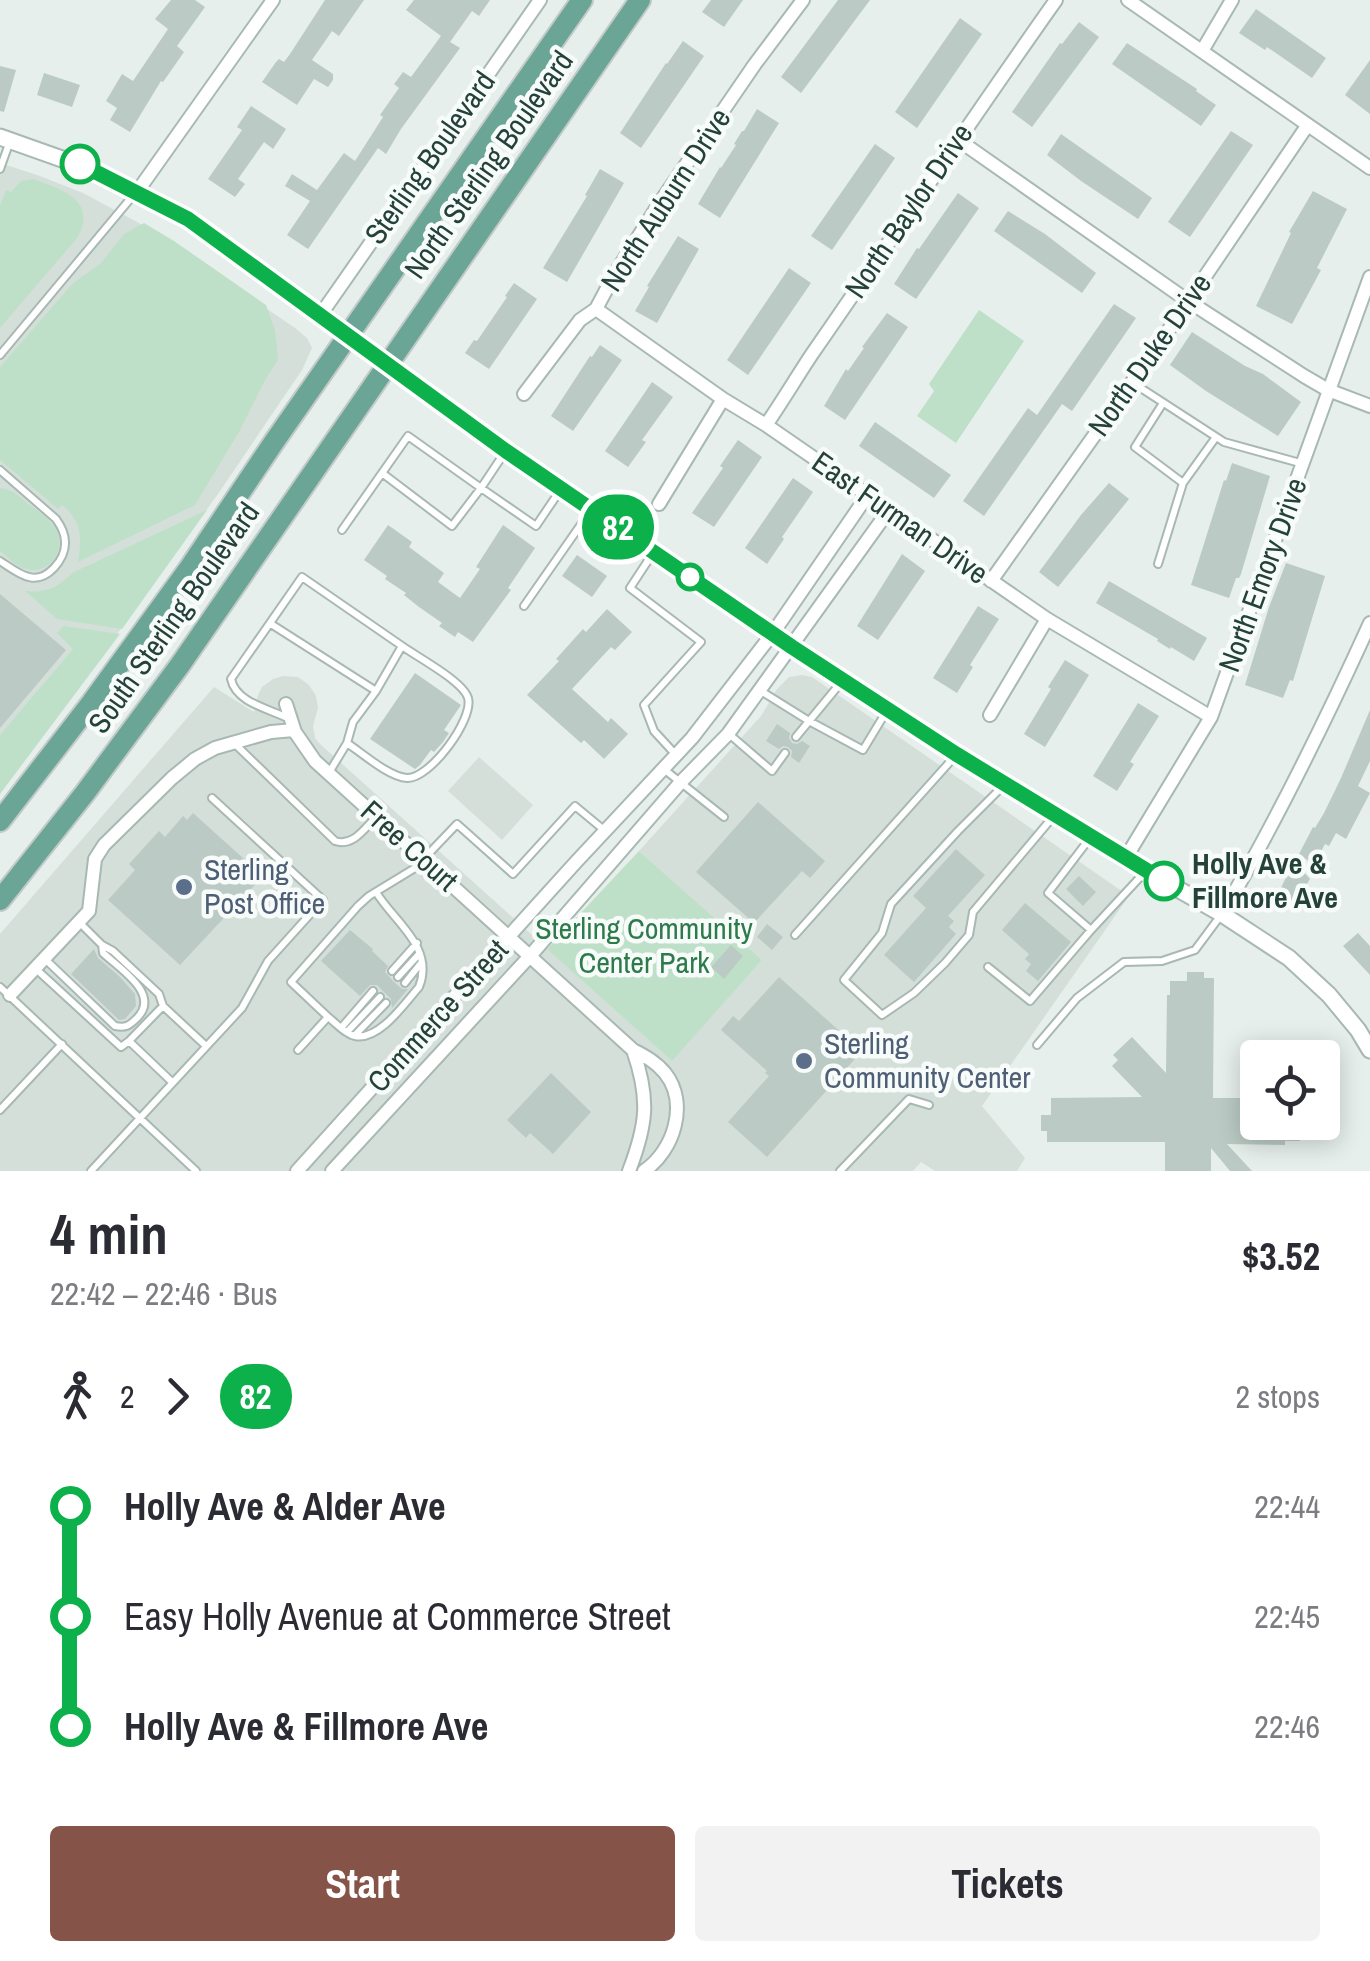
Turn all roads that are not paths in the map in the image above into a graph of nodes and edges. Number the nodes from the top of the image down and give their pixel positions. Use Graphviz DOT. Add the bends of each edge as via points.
graph roads {
  1 [pos="273,0"];
  2 [pos="540,0"];
  3 [pos="582,0"];
  4 [pos="640,0"];
  5 [pos="803,0"];
  6 [pos="1056,0"];
  7 [pos="1128,0"];
  8 [pos="1232,0"];
  9 [pos="1202,52"];
  10 [pos="1307,126"];
  11 [pos="5,139"];
  12 [pos="957,139"];
  13 [pos="1370,168"];
  14 [pos="0,169"];
  15 [pos="137,192"];
  16 [pos="1370,277"];
  17 [pos="1188,301"];
  18 [pos="596,309"];
  19 [pos="320,316"];
  20 [pos="349,336"];
  21 [pos="0,355"];
  22 [pos="388,365"];
  23 [pos="1132,383"];
  24 [pos="1328,390"];
  25 [pos="524,394"];
  26 [pos="724,399"];
  27 [pos="1163,403"];
  28 [pos="1370,406"];
  29 [pos="766,425"];
  30 [pos="1216,437"];
  31 [pos="506,451"];
  32 [pos="1303,464"];
  33 [pos="0,470"];
  34 [pos="382,473"];
  35 [pos="1182,483"];
  36 [pos="481,488"];
  37 [pos="561,488"];
  38 [pos="867,496"];
  39 [pos="660,504"];
  40 [pos="592,509"];
  41 [pos="889,510"];
  42 [pos="342,530"];
  43 [pos="654,552"];
  44 [pos="0,560"];
  45 [pos="1158,564"];
  46 [pos="991,582"];
  47 [pos="524,606"];
  48 [pos="1047,620"];
  49 [pos="1370,623"];
  50 [pos="271,624"];
  51 [pos="774,633"];
  52 [pos="402,646"];
  53 [pos="792,647"];
  54 [pos="843,679"];
  55 [pos="760,690"];
  56 [pos="376,692"];
  57 [pos="286,704"];
  58 [pos="888,708"];
  59 [pos="990,714"];
  60 [pos="1211,717"];
  61 [pos="808,721"];
  62 [pos="292,725"];
  63 [pos="728,734"];
  64 [pos="796,736"];
  65 [pos="233,742"];
  66 [pos="347,744"];
  67 [pos="785,753"];
  68 [pos="676,754"];
  69 [pos="956,754"];
  70 [pos="664,769"];
  71 [pos="329,772"];
  72 [pos="1006,783"];
  73 [pos="680,784"];
  74 [pos="212,798"];
  75 [pos="1055,814"];
  76 [pos="377,816"];
  77 [pos="724,817"];
  78 [pos="0,821"];
  79 [pos="605,831"];
  80 [pos="1090,837"];
  81 [pos="424,858"];
  82 [pos="1124,859"];
  83 [pos="1146,871"];
  84 [pos="376,892"];
  85 [pos="0,900"];
  86 [pos="1222,914"];
  87 [pos="79,922"];
  88 [pos="1090,930"];
  89 [pos="795,935"];
  90 [pos="508,937"];
  91 [pos="417,943"];
  92 [pos="102,945"];
  93 [pos="420,952"];
  94 [pos="530,956"];
  95 [pos="40,963"];
  96 [pos="422,963"];
  97 [pos="988,967"];
  98 [pos="398,977"];
  99 [pos="5,991"];
  100 [pos="163,1006"];
  101 [pos="328,1017"];
  102 [pos="347,1032"];
  103 [pos="129,1041"];
  104 [pos="62,1044"];
  105 [pos="1037,1045"];
  106 [pos="206,1046"];
  107 [pos="298,1050"];
  108 [pos="633,1050"];
  109 [pos="1370,1050"];
  110 [pos="172,1082"];
  111 [pos="929,1105"];
  112 [pos="0,1110"];
  113 [pos="140,1117"];
  114 [pos="91,1171"];
  115 [pos="196,1171"];
  116 [pos="297,1171"];
  117 [pos="332,1171"];
  118 [pos="629,1171"];
  119 [pos="644,1171"];
  120 [pos="840,1171"];
  1 -- 15 [label="street"];
  2 -- 19 [label="street, Sterling Boulevard"];
  3 -- 20 [label="main road, North Sterling Boulevard"];
  4 -- 22 [label="main road, North Sterling Boulevard"];
  5 -- 18 [label="street, North Auburn Drive" via="659,204"];
  6 -- 12 [label="street, North Baylor Drive"];
  7 -- 9 [label="street"];
  8 -- 9 [label="street"];
  9 -- 10 [label="street"];
  10 -- 13 [label="street"];
  10 -- 17 [label="street, North Duke Drive"];
  11 -- 14 [label="lane"];
  11 -- 15 [label="street"];
  12 -- 17 [label="street"];
  12 -- 29 [label="street, North Baylor Drive"];
  15 -- 19 [label="street" via="188,219"];
  15 -- 21 [label="lane"];
  16 -- 24 [label="street, North Emory Drive"];
  17 -- 23 [label="street, North Duke Drive"];
  17 -- 24 [label="street"];
  18 -- 25 [label="street, North Auburn Drive" via="580,320"];
  18 -- 26 [label="street, East Furman Drive"];
  19 -- 20 [label="street"];
  20 -- 22 [label="street"];
  20 -- 78 [label="main road, South Sterling Boulevard" via="188,570"];
  22 -- 31 [label="street"];
  22 -- 85 [label="main road, South Sterling Boulevard" via="180,665"];
  23 -- 27 [label="lane"];
  23 -- 46 [label="street, North Duke Drive"];
  24 -- 28 [label="street"];
  24 -- 32 [label="street, North Emory Drive"];
  26 -- 29 [label="street, East Furman Drive"];
  26 -- 39 [label="street"];
  27 -- 30 [label="lane"];
  27 -- 35 [label="lane" via="1135,447"];
  29 -- 38 [label="street, East Furman Drive"];
  30 -- 32 [label="lane"];
  30 -- 35 [label="lane"];
  31 -- 36 [label="lane"];
  31 -- 37 [label="street"];
  32 -- 60 [label="street, North Emory Drive"];
  33 -- 44 [label="lane" via="56,519 66,542 56,567 43,576 30,578"];
  34 -- 36 [label="lane" via="408,436"];
  34 -- 36 [label="lane" via="452,526"];
  34 -- 42 [label="lane"];
  35 -- 45 [label="lane"];
  36 -- 37 [label="lane" via="536,526"];
  37 -- 40 [label="street"];
  38 -- 41 [label="street, East Furman Drive"];
  38 -- 51 [label="street, Commerce Street"];
  40 -- 43 [label="street"];
  40 -- 47 [label="lane"];
  41 -- 46 [label="street, East Furman Drive"];
  41 -- 53 [label="street, Commerce Street"];
  43 -- 51 [label="street"];
  43 -- 68 [label="lane" via="630,588 700,642 644,705 654,731"];
  46 -- 48 [label="street, East Furman Drive"];
  48 -- 59 [label="street"];
  48 -- 60 [label="street, East Furman Drive"];
  49 -- 86 [label="street" via="1265,842"];
  50 -- 52 [label="lane" via="302,577"];
  50 -- 56 [label="lane"];
  50 -- 62 [label="lane" via="231,684 242,698"];
  51 -- 53 [label="street"];
  51 -- 68 [label="street, Commerce Street"];
  52 -- 56 [label="lane"];
  52 -- 66 [label="lane" via="468,695 459,729 437,760 411,778 396,776"];
  53 -- 54 [label="street"];
  53 -- 55 [label="street, Commerce Street"];
  54 -- 58 [label="street"];
  54 -- 61 [label="lane"];
  55 -- 61 [label="lane"];
  55 -- 63 [label="street, Commerce Street"];
  56 -- 66 [label="lane" via="353,722"];
  57 -- 62 [label="street, Free Court"];
  58 -- 61 [label="lane" via="863,750"];
  58 -- 69 [label="street"];
  60 -- 82 [label="street, North Emory Drive"];
  61 -- 64 [label="lane"];
  62 -- 65 [label="street"];
  62 -- 71 [label="street, Free Court" via="309,755"];
  63 -- 67 [label="lane" via="772,771"];
  63 -- 73 [label="street, Commerce Street"];
  65 -- 76 [label="lane" via="335,841 351,841"];
  65 -- 87 [label="street" via="194,758 104,845 95,859 89,910"];
  66 -- 71 [label="lane"];
  68 -- 70 [label="street, Commerce Street"];
  69 -- 72 [label="street"];
  69 -- 89 [label="lane"];
  70 -- 73 [label="lane"];
  70 -- 79 [label="street, Commerce Street"];
  71 -- 76 [label="street, Free Court"];
  72 -- 75 [label="street"];
  72 -- 75 [label="lane" via="892,904 882,933 844,980 882,1014 945,963 969,935 973,912"];
  73 -- 77 [label="lane"];
  73 -- 94 [label="street, Commerce Street"];
  74 -- 106 [label="lane" via="324,900 268,961 242,1008"];
  75 -- 80 [label="street"];
  76 -- 81 [label="street, Free Court"];
  79 -- 81 [label="lane" via="575,806 512,874 457,824"];
  79 -- 90 [label="street, Commerce Street"];
  80 -- 82 [label="street"];
  80 -- 88 [label="lane" via="1048,893"];
  81 -- 84 [label="lane"];
  81 -- 90 [label="street, Free Court"];
  82 -- 83 [label="street"];
  83 -- 86 [label="street"];
  83 -- 88 [label="lane"];
  84 -- 91 [label="lane"];
  84 -- 101 [label="lane" via="291,982"];
  86 -- 105 [label="lane" via="1195,950 1162,961 1124,962 1078,998"];
  86 -- 109 [label="street" via="1289,958 1329,995"];
  87 -- 92 [label="lane"];
  87 -- 95 [label="street"];
  88 -- 97 [label="lane" via="1030,1002"];
  90 -- 94 [label="street, Free Court"];
  90 -- 116 [label="street, Commerce Street"];
  91 -- 93 [label="lane"];
  91 -- 98 [label="lane"];
  92 -- 95 [label="lane" via="146,998 143,1012 123,1028"];
  92 -- 100 [label="lane" via="159,994"];
  93 -- 96 [label="lane"];
  93 -- 98 [label="lane"];
  94 -- 108 [label="street, Free Court"];
  94 -- 117 [label="street, Commerce Street"];
  95 -- 99 [label="street"];
  95 -- 103 [label="lane" via="121,1047"];
  96 -- 98 [label="lane"];
  96 -- 102 [label="lane" via="419,987 387,1023 363,1036"];
  99 -- 104 [label="lane"];
  100 -- 103 [label="lane"];
  100 -- 106 [label="lane"];
  101 -- 102 [label="lane"];
  101 -- 107 [label="lane"];
  102 -- 102 [label="lane" via="380,997"];
  103 -- 110 [label="lane"];
  104 -- 112 [label="lane"];
  104 -- 113 [label="lane"];
  106 -- 110 [label="lane"];
  108 -- 118 [label="street" via="645,1106"];
  108 -- 119 [label="street, Free Court" via="664,1071 676,1098 674,1133"];
  110 -- 113 [label="lane"];
  111 -- 120 [label="lane" via="908,1099"];
  113 -- 114 [label="lane"];
  113 -- 115 [label="lane"];
}
